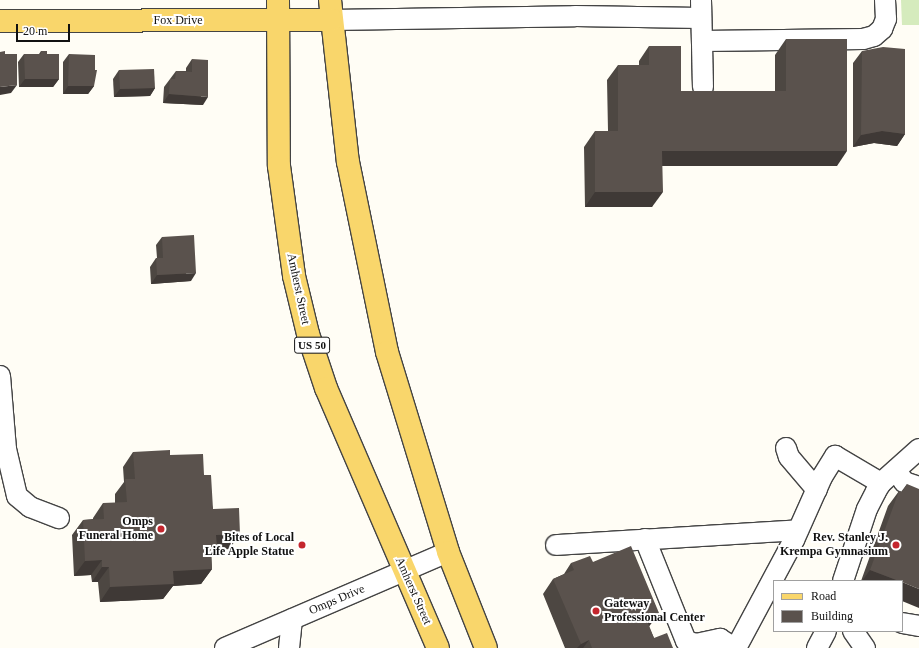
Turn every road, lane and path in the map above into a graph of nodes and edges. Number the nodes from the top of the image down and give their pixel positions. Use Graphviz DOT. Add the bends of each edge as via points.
graph roads {
  1 [pos="885,0"];
  2 [pos="701,9"];
  3 [pos="278,10"];
  4 [pos="331,10"];
  5 [pos="0,21"];
  6 [pos="702,41"];
  7 [pos="703,87"];
  8 [pos="0,376"];
  9 [pos="786,448"];
  10 [pos="919,449"];
  11 [pos="896,470"];
  12 [pos="881,483"];
  13 [pos="919,487"];
  14 [pos="817,490"];
  15 [pos="9,496"];
  16 [pos="59,518"];
  17 [pos="798,530"];
  18 [pos="645,539"];
  19 [pos="556,545"];
  20 [pos="448,552"];
  21 [pos="404,571"];
  22 [pos="843,580"];
  23 [pos="292,619"];
  24 [pos="903,623"];
  25 [pos="919,626"];
  26 [pos="825,632"];
  27 [pos="854,632"];
  28 [pos="225,648"];
  29 [pos="289,648"];
  30 [pos="438,648"];
  31 [pos="486,648"];
  32 [pos="736,648"];
  33 [pos="817,648"];
  34 [pos="865,648"];
  1 -- 6 [label="street" via="886,19 882,29 874,36 863,39"];
  2 -- 4 [label="street" via="576,16"];
  2 -- 6 [label="street"];
  3 -- 4 [label="main road, Fox Drive"];
  3 -- 5 [label="main road, Fox Drive"];
  3 -- 21 [label="main road, Amherst Street / US 50" via="279,166 294,276 308,334 326,388"];
  4 -- 20 [label="main road" via="348,162 365,254 387,352"];
  6 -- 7 [label="street"];
  8 -- 15 [label="street"];
  9 -- 14 [label="street" via="789,457"];
  10 -- 11 [label="street"];
  11 -- 12 [label="street"];
  11 -- 13 [label="street" via="904,482"];
  12 -- 14 [label="street" via="837,456 822,477"];
  12 -- 22 [label="street" via="867,510"];
  14 -- 17 [label="street"];
  15 -- 16 [label="street"];
  17 -- 18 [label="street"];
  17 -- 32 [label="street"];
  18 -- 19 [label="street"];
  18 -- 32 [label="street" via="686,641 699,644 720,640"];
  20 -- 21 [label="street, Omps Drive"];
  20 -- 31 [label="main road"];
  21 -- 23 [label="street, Omps Drive"];
  21 -- 30 [label="main road, Amherst Street / US 50"];
  23 -- 28 [label="street, Omps Drive"];
  23 -- 29 [label="street"];
  24 -- 25 [label="street"];
  26 -- 33 [label="street"];
  27 -- 34 [label="street"];
}
